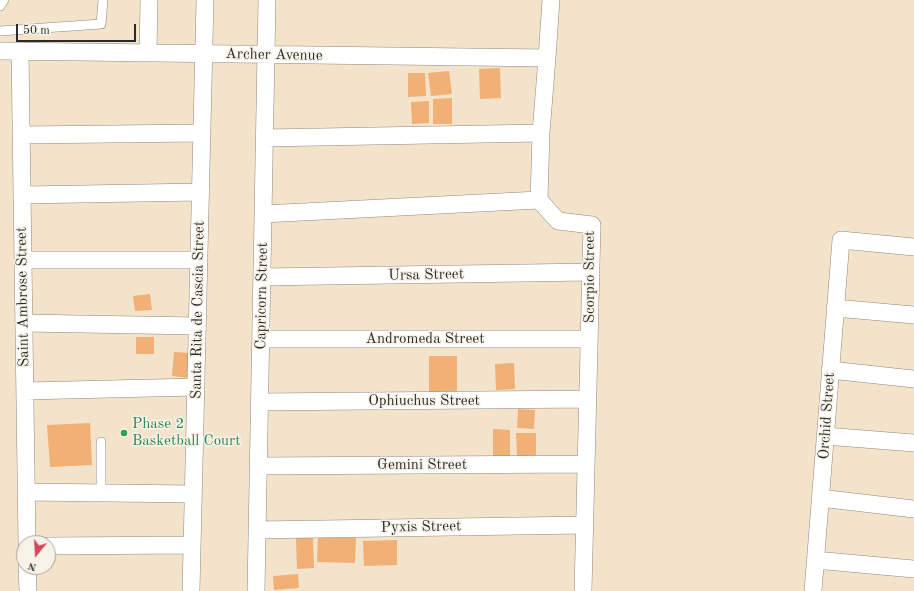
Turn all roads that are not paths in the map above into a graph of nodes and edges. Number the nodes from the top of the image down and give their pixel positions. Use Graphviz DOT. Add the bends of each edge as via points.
graph roads {
  1 [pos="4,0"];
  2 [pos="103,0"];
  3 [pos="149,0"];
  4 [pos="205,0"];
  5 [pos="268,0"];
  6 [pos="551,0"];
  7 [pos="0,6"];
  8 [pos="0,31"];
  9 [pos="0,51"];
  10 [pos="20,52"];
  11 [pos="148,53"];
  12 [pos="204,54"];
  13 [pos="266,55"];
  14 [pos="547,58"];
  15 [pos="202,133"];
  16 [pos="541,133"];
  17 [pos="21,135"];
  18 [pos="265,138"];
  19 [pos="201,192"];
  20 [pos="22,195"];
  21 [pos="539,200"];
  22 [pos="263,214"];
  23 [pos="914,247"];
  24 [pos="23,260"];
  25 [pos="199,260"];
  26 [pos="590,272"];
  27 [pos="262,277"];
  28 [pos="835,308"];
  29 [pos="914,315"];
  30 [pos="24,323"];
  31 [pos="197,326"];
  32 [pos="261,339"];
  33 [pos="589,339"];
  34 [pos="830,370"];
  35 [pos="914,379"];
  36 [pos="196,387"];
  37 [pos="25,391"];
  38 [pos="588,399"];
  39 [pos="260,402"];
  40 [pos="825,436"];
  41 [pos="101,442"];
  42 [pos="914,443"];
  43 [pos="586,464"];
  44 [pos="258,466"];
  45 [pos="26,492"];
  46 [pos="101,493"];
  47 [pos="193,494"];
  48 [pos="820,498"];
  49 [pos="914,509"];
  50 [pos="584,525"];
  51 [pos="257,530"];
  52 [pos="27,535"];
  53 [pos="56,546"];
  54 [pos="192,546"];
  55 [pos="815,560"];
  56 [pos="914,569"];
  57 [pos="27,575"];
  58 [pos="28,591"];
  59 [pos="191,591"];
  60 [pos="256,591"];
  61 [pos="583,591"];
  62 [pos="813,591"];
  1 -- 7 [label="lane"];
  2 -- 8 [label="lane" via="101,24"];
  3 -- 11 [label="street"];
  4 -- 12 [label="street, Santa Rita de Cascia Street"];
  5 -- 13 [label="street, Capricorn Street"];
  6 -- 14 [label="street"];
  9 -- 10 [label="street, Archer Avenue"];
  10 -- 11 [label="street, Archer Avenue"];
  10 -- 17 [label="street, Saint Ambrose Street"];
  11 -- 12 [label="street, Archer Avenue"];
  12 -- 13 [label="street, Archer Avenue"];
  12 -- 15 [label="street, Santa Rita de Cascia Street"];
  13 -- 14 [label="street, Archer Avenue"];
  13 -- 18 [label="street, Capricorn Street"];
  14 -- 16 [label="street"];
  15 -- 17 [label="street"];
  15 -- 19 [label="street, Santa Rita de Cascia Street"];
  16 -- 18 [label="street"];
  16 -- 21 [label="street"];
  17 -- 20 [label="street, Saint Ambrose Street"];
  18 -- 22 [label="street, Capricorn Street"];
  19 -- 20 [label="street"];
  19 -- 25 [label="street, Santa Rita de Cascia Street"];
  20 -- 24 [label="street, Saint Ambrose Street"];
  21 -- 22 [label="street"];
  21 -- 26 [label="street, Scorpio Street" via="558,221 592,224"];
  22 -- 27 [label="street, Capricorn Street"];
  23 -- 28 [label="street, Orchid Street" via="840,240"];
  24 -- 25 [label="street"];
  24 -- 30 [label="street, Saint Ambrose Street"];
  25 -- 31 [label="street, Santa Rita de Cascia Street"];
  26 -- 27 [label="street, Ursa Street"];
  26 -- 33 [label="street, Scorpio Street"];
  27 -- 32 [label="street, Capricorn Street"];
  28 -- 29 [label="street"];
  28 -- 34 [label="street, Orchid Street"];
  30 -- 31 [label="street"];
  30 -- 37 [label="street, Saint Ambrose Street"];
  31 -- 36 [label="street, Santa Rita de Cascia Street"];
  32 -- 33 [label="street, Andromeda Street"];
  32 -- 39 [label="street, Capricorn Street"];
  33 -- 38 [label="street, Scorpio Street"];
  34 -- 35 [label="street"];
  34 -- 40 [label="street, Orchid Street"];
  36 -- 37 [label="street"];
  36 -- 47 [label="street, Santa Rita de Cascia Street"];
  37 -- 45 [label="street, Saint Ambrose Street"];
  38 -- 39 [label="street, Ophiuchus Street"];
  38 -- 43 [label="street, Scorpio Street"];
  39 -- 44 [label="street, Capricorn Street"];
  40 -- 42 [label="street"];
  40 -- 48 [label="street, Orchid Street"];
  41 -- 46 [label="lane"];
  43 -- 44 [label="street, Gemini Street"];
  43 -- 50 [label="street, Scorpio Street"];
  44 -- 51 [label="street, Capricorn Street"];
  45 -- 46 [label="street"];
  45 -- 52 [label="street, Saint Ambrose Street"];
  46 -- 47 [label="street"];
  47 -- 54 [label="street, Santa Rita de Cascia Street"];
  48 -- 49 [label="street"];
  48 -- 55 [label="street, Orchid Street"];
  50 -- 51 [label="street, Pyxis Street"];
  50 -- 61 [label="street, Scorpio Street"];
  51 -- 60 [label="street, Capricorn Street"];
  53 -- 54 [label="street"];
  54 -- 59 [label="street, Santa Rita de Cascia Street"];
  55 -- 56 [label="street"];
  55 -- 62 [label="street, Orchid Street"];
  57 -- 58 [label="street"];
}
